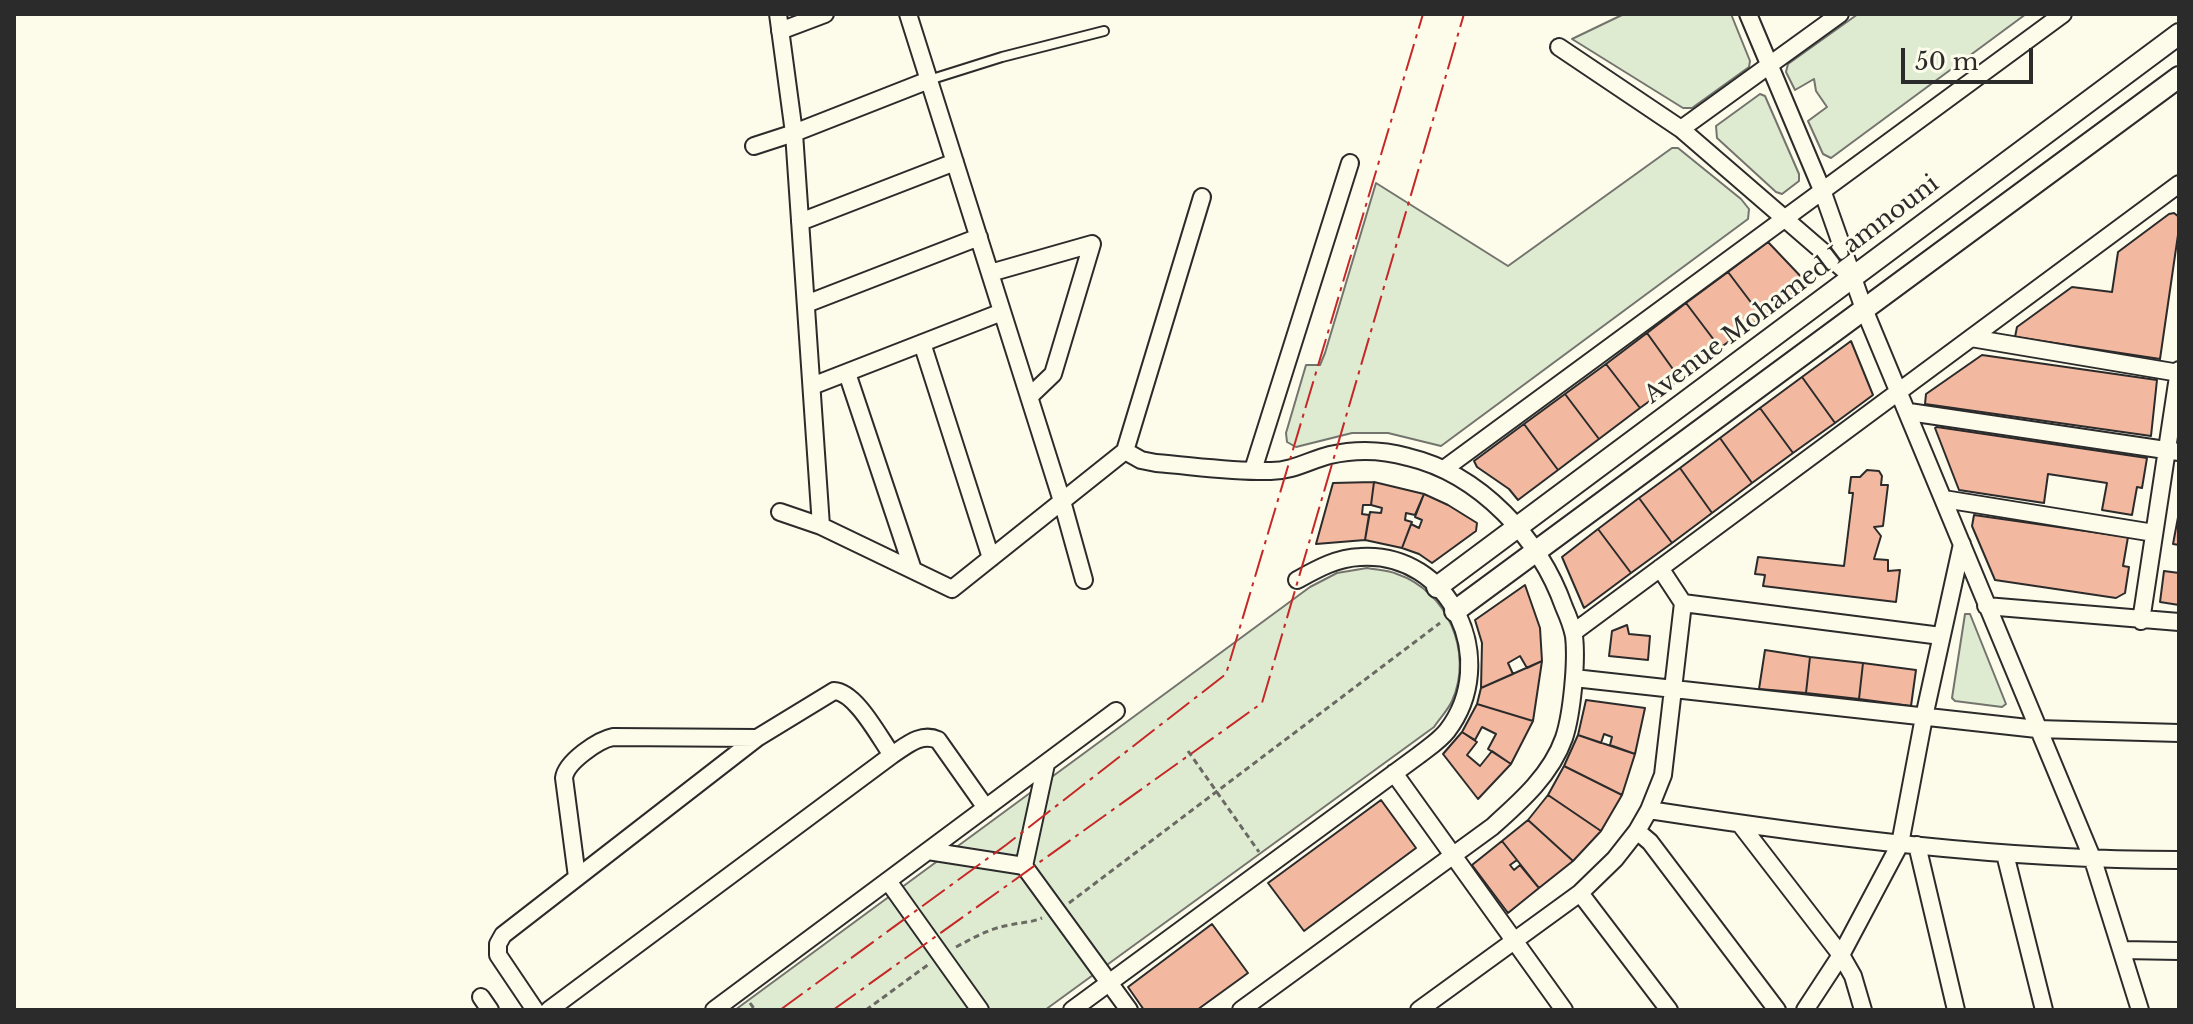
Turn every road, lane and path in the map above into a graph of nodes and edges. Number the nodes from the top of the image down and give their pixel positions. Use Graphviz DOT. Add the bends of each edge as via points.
graph roads {
  1 [pos="825,14"];
  2 [pos="908,14"];
  3 [pos="1748,14"];
  4 [pos="1840,14"];
  5 [pos="2063,14"];
  6 [pos="779,22"];
  7 [pos="1104,31"];
  8 [pos="2179,34"];
  9 [pos="1559,47"];
  10 [pos="1768,66"];
  11 [pos="2179,77"];
  12 [pos="929,80"];
  13 [pos="1681,129"];
  14 [pos="794,133"];
  15 [pos="754,146"];
  16 [pos="955,162"];
  17 [pos="1350,163"];
  18 [pos="2179,184"];
  19 [pos="1822,190"];
  20 [pos="1202,197"];
  21 [pos="1784,217"];
  22 [pos="800,222"];
  23 [pos="979,237"];
  24 [pos="990,273"];
  25 [pos="1852,277"];
  26 [pos="806,304"];
  27 [pos="1864,309"];
  28 [pos="1002,312"];
  29 [pos="1971,338"];
  30 [pos="922,343"];
  31 [pos="2179,372"];
  32 [pos="847,373"];
  33 [pos="812,386"];
  34 [pos="1900,391"];
  35 [pos="1029,397"];
  36 [pos="1909,412"];
  37 [pos="1125,451"];
  38 [pos="2173,452"];
  39 [pos="1444,469"];
  40 [pos="1253,470"];
  41 [pos="1944,499"];
  42 [pos="1062,501"];
  43 [pos="780,512"];
  44 [pos="821,526"];
  45 [pos="1517,527"];
  46 [pos="2154,533"];
  47 [pos="1962,544"];
  48 [pos="1536,550"];
  49 [pos="991,558"];
  50 [pos="1660,568"];
  51 [pos="913,570"];
  52 [pos="1084,580"];
  53 [pos="1297,580"];
  54 [pos="1437,587"];
  55 [pos="1683,603"];
  56 [pos="1986,606"];
  57 [pos="1455,611"];
  58 [pos="2141,621"];
  59 [pos="2179,622"];
  60 [pos="1574,632"];
  61 [pos="1941,636"];
  62 [pos="1574,678"];
  63 [pos="1674,689"];
  64 [pos="1116,711"];
  65 [pos="1924,717"];
  66 [pos="2037,729"];
  67 [pos="2179,733"];
  68 [pos="757,738"];
  69 [pos="1188,751"];
  70 [pos="892,755"];
  71 [pos="1046,764"];
  72 [pos="1394,773"];
  73 [pos="1217,793"];
  74 [pos="986,808"];
  75 [pos="1649,810"];
  76 [pos="1740,824"];
  77 [pos="1637,831"];
  78 [pos="1900,844"];
  79 [pos="1917,845"];
  80 [pos="928,851"];
  81 [pos="2005,854"];
  82 [pos="1453,856"];
  83 [pos="2093,860"];
  84 [pos="2179,860"];
  85 [pos="1024,866"];
  86 [pos="1268,866"];
  87 [pos="577,877"];
  88 [pos="888,881"];
  89 [pos="1580,893"];
  90 [pos="1058,912"];
  91 [pos="1513,941"];
  92 [pos="2122,950"];
  93 [pos="2179,951"];
  94 [pos="1841,955"];
  95 [pos="940,956"];
  96 [pos="1109,983"];
  97 [pos="535,1010"];
  98 [pos="549,1010"];
  99 [pos="714,1010"];
  100 [pos="866,1010"];
  101 [pos="980,1010"];
  102 [pos="1072,1010"];
  103 [pos="1129,1010"];
  104 [pos="1241,1010"];
  105 [pos="1419,1010"];
  106 [pos="1564,1010"];
  107 [pos="1669,1010"];
  108 [pos="1777,1010"];
  109 [pos="1805,1010"];
  110 [pos="1863,1010"];
  111 [pos="1956,1010"];
  112 [pos="2044,1010"];
  113 [pos="2140,1010"];
  1 -- 6 [label="street"];
  2 -- 12 [label="street"];
  3 -- 10 [label="street"];
  4 -- 10 [label="street"];
  5 -- 19 [label="street"];
  6 -- 14 [label="street"];
  7 -- 12 [label="lane"];
  8 -- 25 [label="street, Avenue Mohamed Lamnouni"];
  9 -- 13 [label="street"];
  10 -- 13 [label="street"];
  10 -- 19 [label="street"];
  11 -- 27 [label="street"];
  12 -- 14 [label="street"];
  12 -- 16 [label="street"];
  13 -- 21 [label="street"];
  14 -- 15 [label="street"];
  14 -- 22 [label="street"];
  16 -- 22 [label="street"];
  16 -- 23 [label="street"];
  17 -- 40 [label="street"];
  18 -- 29 [label="street"];
  19 -- 21 [label="street"];
  19 -- 25 [label="street"];
  20 -- 37 [label="street"];
  21 -- 25 [label="street"];
  21 -- 39 [label="street"];
  22 -- 26 [label="street"];
  23 -- 24 [label="street"];
  23 -- 26 [label="street"];
  24 -- 28 [label="street"];
  24 -- 35 [label="street" via="1092,244 1053,374"];
  25 -- 27 [label="street"];
  25 -- 45 [label="street, Avenue Mohamed Lamnouni"];
  26 -- 33 [label="street"];
  27 -- 34 [label="street"];
  27 -- 48 [label="street"];
  28 -- 30 [label="street"];
  28 -- 35 [label="street"];
  29 -- 31 [label="street"];
  29 -- 34 [label="street"];
  30 -- 32 [label="street"];
  30 -- 49 [label="street"];
  31 -- 38 [label="street"];
  32 -- 33 [label="street"];
  32 -- 51 [label="street"];
  33 -- 44 [label="street"];
  34 -- 36 [label="street"];
  34 -- 50 [label="street"];
  35 -- 42 [label="street"];
  36 -- 38 [label="street"];
  36 -- 41 [label="street"];
  37 -- 40 [label="street" via="1156,463"];
  37 -- 42 [label="street"];
  38 -- 46 [label="street"];
  39 -- 40 [label="street" via="1378,450 1330,455 1282,470"];
  39 -- 45 [label="street" via="1490,500"];
  41 -- 46 [label="street"];
  41 -- 47 [label="street"];
  42 -- 49 [label="street"];
  42 -- 52 [label="street"];
  43 -- 44 [label="street"];
  44 -- 51 [label="street"];
  45 -- 48 [label="street"];
  45 -- 54 [label="street, Avenue Mohamed Lamnouni"];
  46 -- 58 [label="street"];
  47 -- 56 [label="street"];
  47 -- 61 [label="street"];
  48 -- 57 [label="street"];
  48 -- 60 [label="street" via="1554,578"];
  49 -- 51 [label="street" via="952,589"];
  50 -- 55 [label="street"];
  50 -- 60 [label="street"];
  53 -- 54 [label="street" via="1327,563 1361,557 1395,561"];
  54 -- 57 [label="street"];
  55 -- 61 [label="street"];
  55 -- 63 [label="street"];
  56 -- 58 [label="street"];
  56 -- 66 [label="street"];
  57 -- 72 [label="street" via="1466,631 1471,666 1464,701 1446,732"];
  57 -- 73 [label="path"];
  58 -- 59 [label="street"];
  60 -- 62 [label="street"];
  61 -- 65 [label="street"];
  62 -- 63 [label="street"];
  62 -- 82 [label="street" via="1564,738 1550,766 1527,796"];
  63 -- 65 [label="street"];
  63 -- 75 [label="street" via="1663,775"];
  64 -- 71 [label="street"];
  65 -- 66 [label="street"];
  65 -- 78 [label="street"];
  66 -- 67 [label="street"];
  66 -- 83 [label="street"];
  68 -- 70 [label="street" via="839,691 851,697"];
  68 -- 87 [label="street"];
  68 -- 87 [label="street" via="613,737 571,765 564,778"];
  69 -- 73 [label="path"];
  70 -- 74 [label="street" via="920,738 938,740"];
  70 -- 98 [label="street"];
  71 -- 74 [label="street"];
  71 -- 85 [label="street"];
  72 -- 82 [label="street"];
  72 -- 86 [label="street"];
  73 -- 86 [label="path"];
  73 -- 90 [label="path"];
  74 -- 80 [label="street"];
  75 -- 76 [label="street"];
  75 -- 77 [label="street"];
  76 -- 78 [label="street"];
  76 -- 94 [label="street"];
  77 -- 89 [label="street"];
  77 -- 108 [label="street"];
  78 -- 79 [label="street"];
  78 -- 94 [label="street"];
  79 -- 81 [label="street"];
  79 -- 111 [label="street"];
  80 -- 85 [label="street"];
  80 -- 88 [label="street"];
  81 -- 83 [label="street"];
  81 -- 112 [label="street"];
  82 -- 91 [label="street"];
  82 -- 104 [label="street"];
  83 -- 84 [label="street"];
  83 -- 92 [label="street"];
  85 -- 90 [label="street"];
  86 -- 96 [label="street"];
  87 -- 97 [label="street" via="498,944 498,955"];
  88 -- 95 [label="street"];
  88 -- 99 [label="street"];
  89 -- 91 [label="street"];
  89 -- 107 [label="street"];
  90 -- 95 [label="path" via="983,933"];
  90 -- 96 [label="street"];
  91 -- 105 [label="street"];
  91 -- 106 [label="street"];
  92 -- 93 [label="street"];
  92 -- 113 [label="street"];
  94 -- 109 [label="street"];
  94 -- 110 [label="street"];
  95 -- 100 [label="path"];
  95 -- 101 [label="street"];
  96 -- 102 [label="street"];
  96 -- 103 [label="street"];
}
